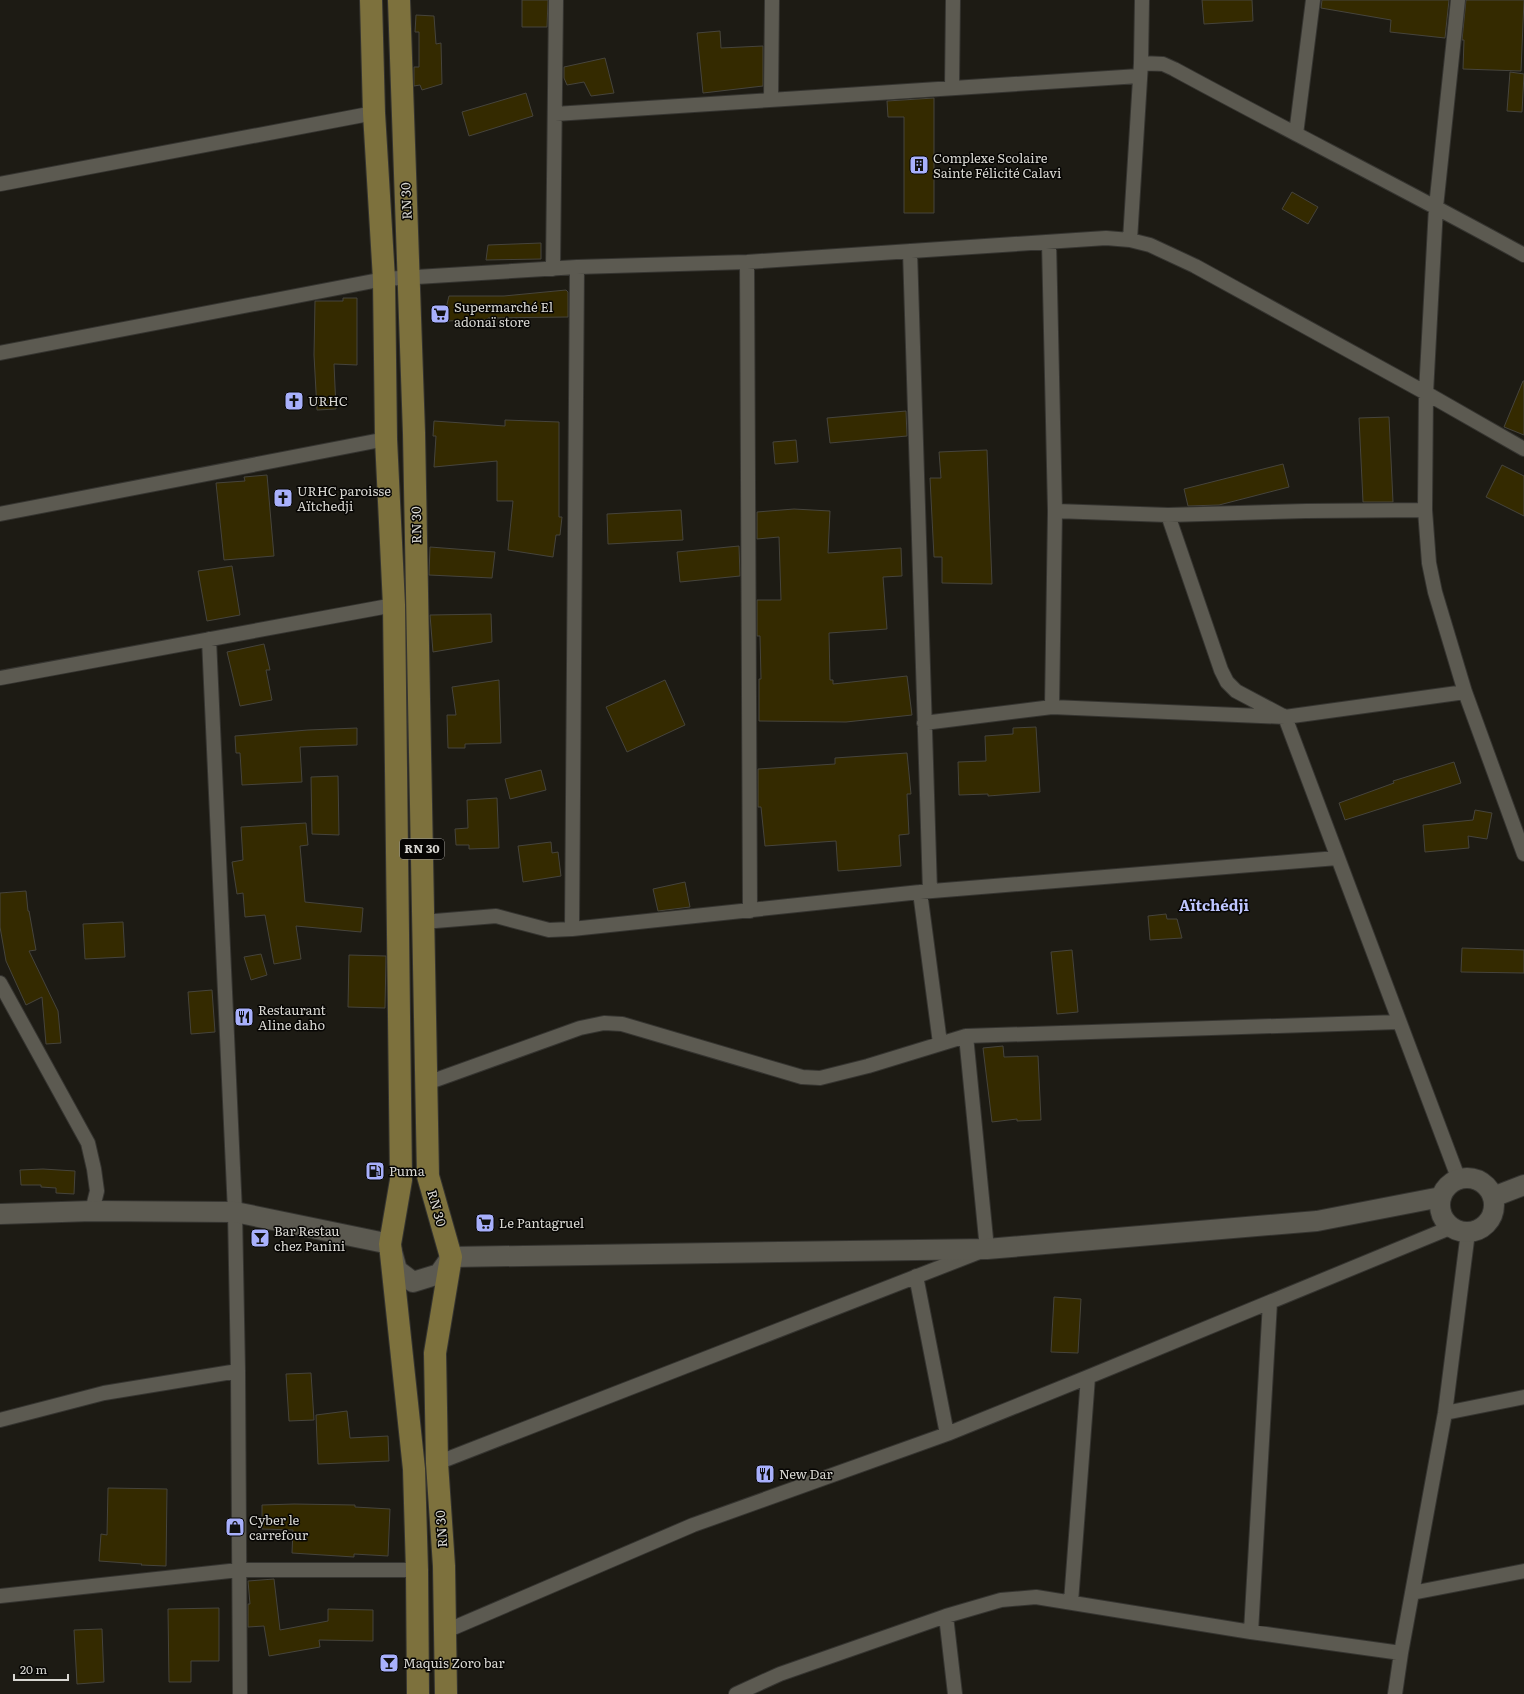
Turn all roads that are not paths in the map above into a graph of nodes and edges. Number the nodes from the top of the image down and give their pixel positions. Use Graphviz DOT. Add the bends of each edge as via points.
graph roads {
  1 [pos="372,0"];
  2 [pos="399,0"];
  3 [pos="556,0"];
  4 [pos="772,0"];
  5 [pos="953,0"];
  6 [pos="1142,0"];
  7 [pos="1313,0"];
  8 [pos="1458,0"];
  9 [pos="1140,69"];
  10 [pos="952,88"];
  11 [pos="771,100"];
  12 [pos="374,114"];
  13 [pos="555,114"];
  14 [pos="1296,134"];
  15 [pos="0,184"];
  16 [pos="1436,207"];
  17 [pos="1130,240"];
  18 [pos="1049,242"];
  19 [pos="910,251"];
  20 [pos="1524,255"];
  21 [pos="747,262"];
  22 [pos="577,266"];
  23 [pos="553,269"];
  24 [pos="409,277"];
  25 [pos="384,279"];
  26 [pos="0,354"];
  27 [pos="1426,393"];
  28 [pos="386,439"];
  29 [pos="1524,449"];
  30 [pos="1425,510"];
  31 [pos="1055,511"];
  32 [pos="0,514"];
  33 [pos="1168,515"];
  34 [pos="394,605"];
  35 [pos="209,639"];
  36 [pos="0,678"];
  37 [pos="1464,692"];
  38 [pos="1052,707"];
  39 [pos="1285,717"];
  40 [pos="924,723"];
  41 [pos="1524,854"];
  42 [pos="1337,858"];
  43 [pos="925,892"];
  44 [pos="750,911"];
  45 [pos="423,922"];
  46 [pos="572,929"];
  47 [pos="0,983"];
  48 [pos="1399,1022"];
  49 [pos="966,1036"];
  50 [pos="940,1043"];
  51 [pos="427,1083"];
  52 [pos="1458,1180"];
  53 [pos="1524,1185"];
  54 [pos="1493,1196"];
  55 [pos="1441,1197"];
  56 [pos="92,1211"];
  57 [pos="235,1212"];
  58 [pos="0,1214"];
  59 [pos="1460,1230"];
  60 [pos="390,1244"];
  61 [pos="987,1249"];
  62 [pos="451,1258"];
  63 [pos="916,1276"];
  64 [pos="1270,1302"];
  65 [pos="238,1371"];
  66 [pos="1088,1377"];
  67 [pos="1524,1397"];
  68 [pos="1445,1413"];
  69 [pos="0,1420"];
  70 [pos="947,1434"];
  71 [pos="437,1463"];
  72 [pos="238,1570"];
  73 [pos="417,1570"];
  74 [pos="1524,1571"];
  75 [pos="1412,1593"];
  76 [pos="0,1596"];
  77 [pos="1071,1602"];
  78 [pos="946,1616"];
  79 [pos="446,1631"];
  80 [pos="1251,1632"];
  81 [pos="1401,1653"];
  82 [pos="240,1694"];
  83 [pos="418,1694"];
  84 [pos="446,1694"];
  85 [pos="736,1694"];
  86 [pos="956,1694"];
  87 [pos="1395,1694"];
  1 -- 12 [label="main road, RN 30"];
  2 -- 24 [label="main road, RN 30 / RN 30"];
  3 -- 13 [label="street"];
  4 -- 11 [label="street"];
  5 -- 10 [label="street"];
  6 -- 9 [label="street"];
  7 -- 14 [label="street"];
  8 -- 16 [label="street"];
  9 -- 10 [label="street"];
  9 -- 14 [label="street" via="1157,63 1174,69"];
  9 -- 17 [label="street"];
  10 -- 11 [label="street"];
  11 -- 13 [label="street"];
  12 -- 15 [label="street"];
  12 -- 25 [label="main road, RN 30"];
  13 -- 23 [label="street"];
  14 -- 16 [label="street"];
  16 -- 20 [label="street"];
  16 -- 27 [label="street"];
  17 -- 18 [label="street" via="1106,238"];
  17 -- 27 [label="street" via="1150,244 1195,266"];
  18 -- 19 [label="street"];
  18 -- 31 [label="street"];
  19 -- 21 [label="street"];
  19 -- 40 [label="street"];
  21 -- 22 [label="street"];
  21 -- 44 [label="street"];
  22 -- 23 [label="street"];
  22 -- 46 [label="street"];
  23 -- 24 [label="street"];
  24 -- 25 [label="street"];
  24 -- 45 [label="main road, RN 30 / RN 30"];
  25 -- 26 [label="street"];
  25 -- 28 [label="main road, RN 30"];
  27 -- 29 [label="street"];
  27 -- 30 [label="street"];
  28 -- 32 [label="street"];
  28 -- 34 [label="main road, RN 30"];
  30 -- 33 [label="street"];
  30 -- 37 [label="street" via="1429,563 1435,592"];
  31 -- 33 [label="street"];
  31 -- 38 [label="street"];
  33 -- 39 [label="street" via="1226,682 1236,691"];
  34 -- 35 [label="street"];
  34 -- 60 [label="main road, RN 30" via="401,1180"];
  35 -- 36 [label="street"];
  35 -- 57 [label="street"];
  37 -- 39 [label="street"];
  37 -- 41 [label="street"];
  38 -- 39 [label="street"];
  38 -- 40 [label="street"];
  39 -- 42 [label="street"];
  40 -- 43 [label="street"];
  42 -- 43 [label="street"];
  42 -- 48 [label="street"];
  43 -- 44 [label="street"];
  43 -- 50 [label="street"];
  44 -- 46 [label="street"];
  45 -- 46 [label="street" via="496,916 549,930"];
  45 -- 51 [label="main road, RN 30 / RN 30"];
  47 -- 56 [label="street" via="88,1143 97,1191"];
  48 -- 49 [label="street"];
  48 -- 52 [label="street"];
  49 -- 50 [label="street"];
  49 -- 61 [label="street"];
  50 -- 51 [label="street" via="820,1078 802,1077 622,1024 604,1023 580,1028"];
  51 -- 62 [label="main road, RN 30 / RN 30" via="428,1176"];
  52 -- 54 [label="street" via="1467,1178 1479,1181"];
  52 -- 55 [label="street" via="1448,1187"];
  53 -- 54 [label="street"];
  54 -- 59 [label="street" via="1493,1213 1489,1221 1476,1231"];
  55 -- 59 [label="street" via="1442,1214"];
  55 -- 61 [label="street" via="1317,1221"];
  56 -- 57 [label="street"];
  56 -- 58 [label="street"];
  57 -- 60 [label="street"];
  57 -- 65 [label="street"];
  59 -- 64 [label="street"];
  59 -- 68 [label="street"];
  60 -- 62 [label="street" via="397,1270 413,1282 439,1274"];
  60 -- 73 [label="main road, RN 30" via="414,1469"];
  61 -- 62 [label="street"];
  61 -- 63 [label="street"];
  62 -- 71 [label="main road, RN 30 / RN 30" via="435,1353"];
  63 -- 70 [label="street"];
  63 -- 71 [label="street"];
  64 -- 66 [label="street"];
  64 -- 80 [label="street"];
  65 -- 69 [label="street" via="104,1393"];
  65 -- 72 [label="street"];
  66 -- 70 [label="street"];
  66 -- 77 [label="street"];
  67 -- 68 [label="street"];
  68 -- 75 [label="street"];
  70 -- 79 [label="street" via="693,1525"];
  71 -- 79 [label="main road, RN 30 / RN 30"];
  72 -- 73 [label="street"];
  72 -- 76 [label="street"];
  72 -- 82 [label="street"];
  73 -- 83 [label="main road, RN 30"];
  74 -- 75 [label="street"];
  75 -- 81 [label="street"];
  77 -- 78 [label="street" via="1036,1597 1001,1600"];
  77 -- 80 [label="street"];
  78 -- 85 [label="street" via="787,1671"];
  78 -- 86 [label="street"];
  79 -- 84 [label="main road, RN 30 / RN 30"];
  80 -- 81 [label="street"];
  81 -- 87 [label="street"];
}
